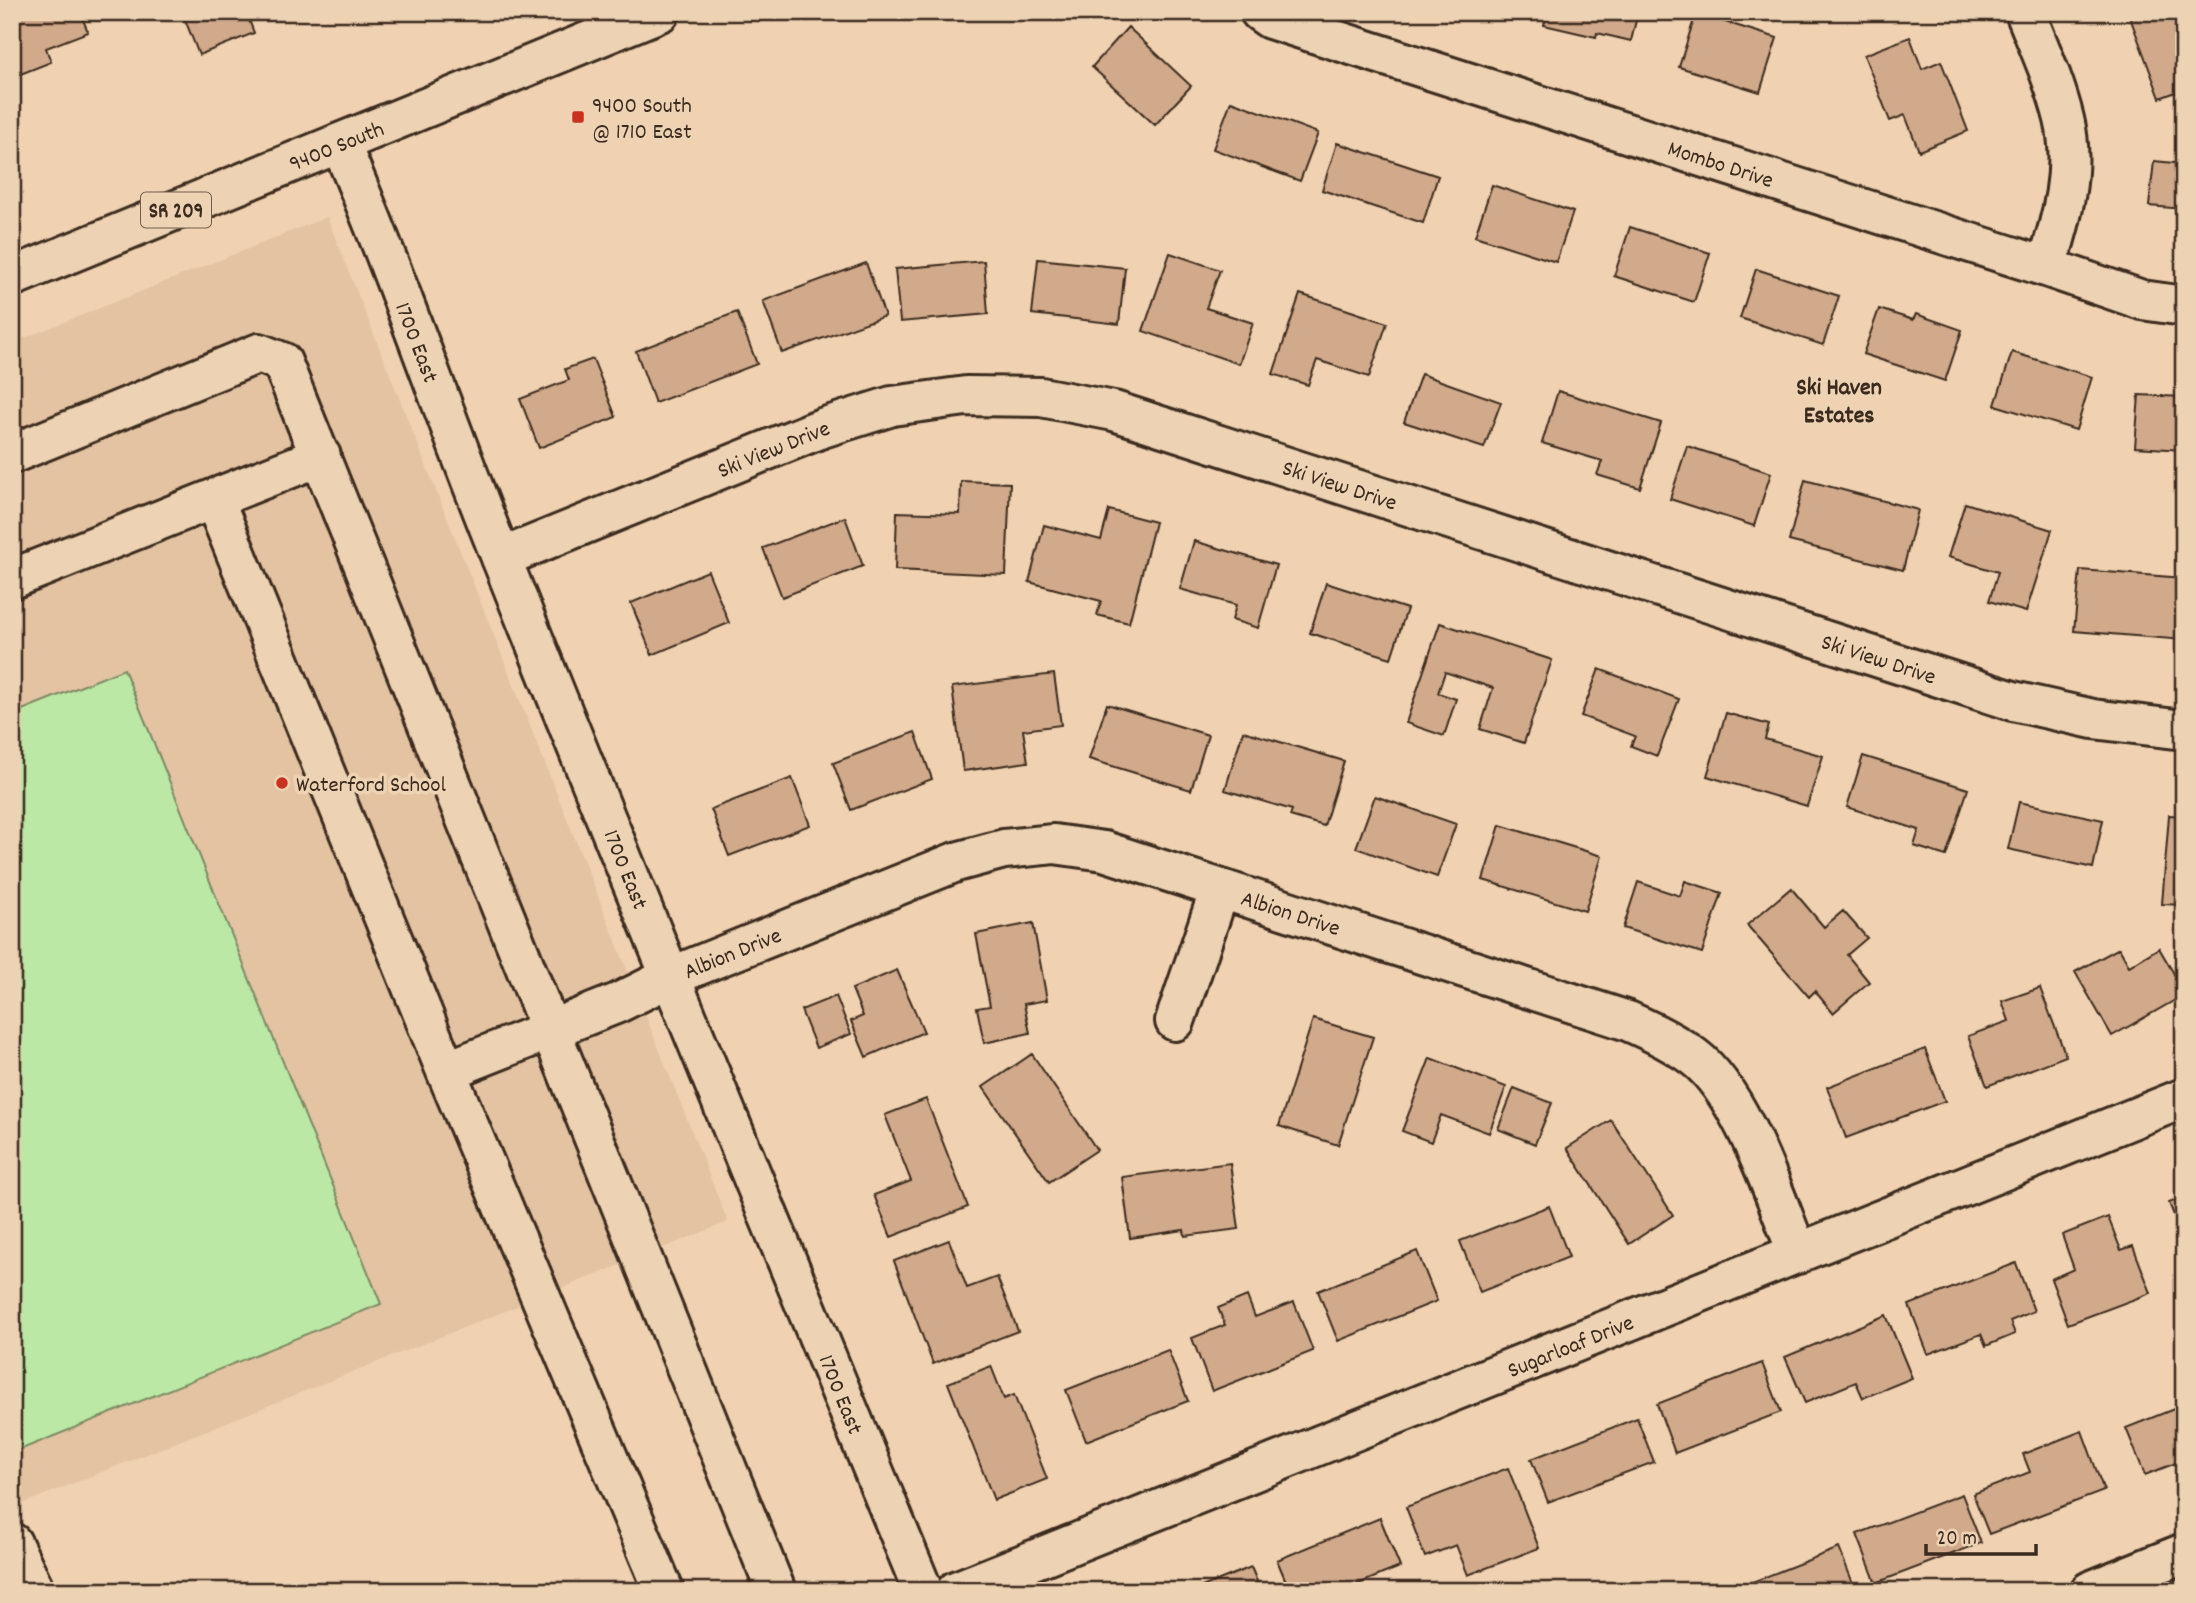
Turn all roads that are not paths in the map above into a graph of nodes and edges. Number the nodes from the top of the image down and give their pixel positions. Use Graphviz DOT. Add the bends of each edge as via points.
graph roads {
  1 [pos="660,12"];
  2 [pos="1260,12"];
  3 [pos="2025,12"];
  4 [pos="340,143"];
  5 [pos="2046,267"];
  6 [pos="12,277"];
  7 [pos="2184,306"];
  8 [pos="12,454"];
  9 [pos="321,456"];
  10 [pos="214,499"];
  11 [pos="501,558"];
  12 [pos="12,579"];
  13 [pos="2184,730"];
  14 [pos="1220,889"];
  15 [pos="670,977"];
  16 [pos="1175,1021"];
  17 [pos="551,1030"];
  18 [pos="446,1071"];
  19 [pos="2184,1098"];
  20 [pos="1798,1254"];
  21 [pos="12,1543"];
  22 [pos="2184,1553"];
  23 [pos="35,1591"];
  24 [pos="664,1591"];
  25 [pos="776,1591"];
  26 [pos="923,1591"];
  27 [pos="956,1591"];
  28 [pos="2090,1591"];
  1 -- 4 [label="street, 9400 South / SR 209"];
  2 -- 5 [label="street, Mombo Drive" via="1270,19"];
  3 -- 5 [label="street" via="2064,120 2068,160 2060,224"];
  4 -- 6 [label="street, 9400 South / SR 209"];
  4 -- 11 [label="street, 1700 East"];
  5 -- 7 [label="street, Mombo Drive" via="2142,300"];
  8 -- 9 [label="street" via="259,354 282,362"];
  9 -- 10 [label="street"];
  9 -- 17 [label="street"];
  10 -- 12 [label="street"];
  10 -- 18 [label="street"];
  11 -- 13 [label="street, Ski View Drive" via="822,428 892,406 965,396 1041,397 1114,411 2013,701 2093,719"];
  11 -- 15 [label="street, 1700 East"];
  14 -- 15 [label="street, Albion Drive" via="1104,851 1054,844 1004,849 956,862"];
  14 -- 16 [label="street"];
  14 -- 20 [label="street, Albion Drive" via="1628,1021 1663,1037 1696,1058 1723,1086 1747,1131"];
  15 -- 17 [label="street, Albion Drive"];
  15 -- 26 [label="street, 1700 East"];
  17 -- 18 [label="street, Albion Drive"];
  17 -- 25 [label="street"];
  18 -- 24 [label="street"];
  19 -- 20 [label="street, Sugarloaf Drive"];
  20 -- 27 [label="street, Sugarloaf Drive"];
  21 -- 23 [label="street"];
  22 -- 28 [label="street"];
}
